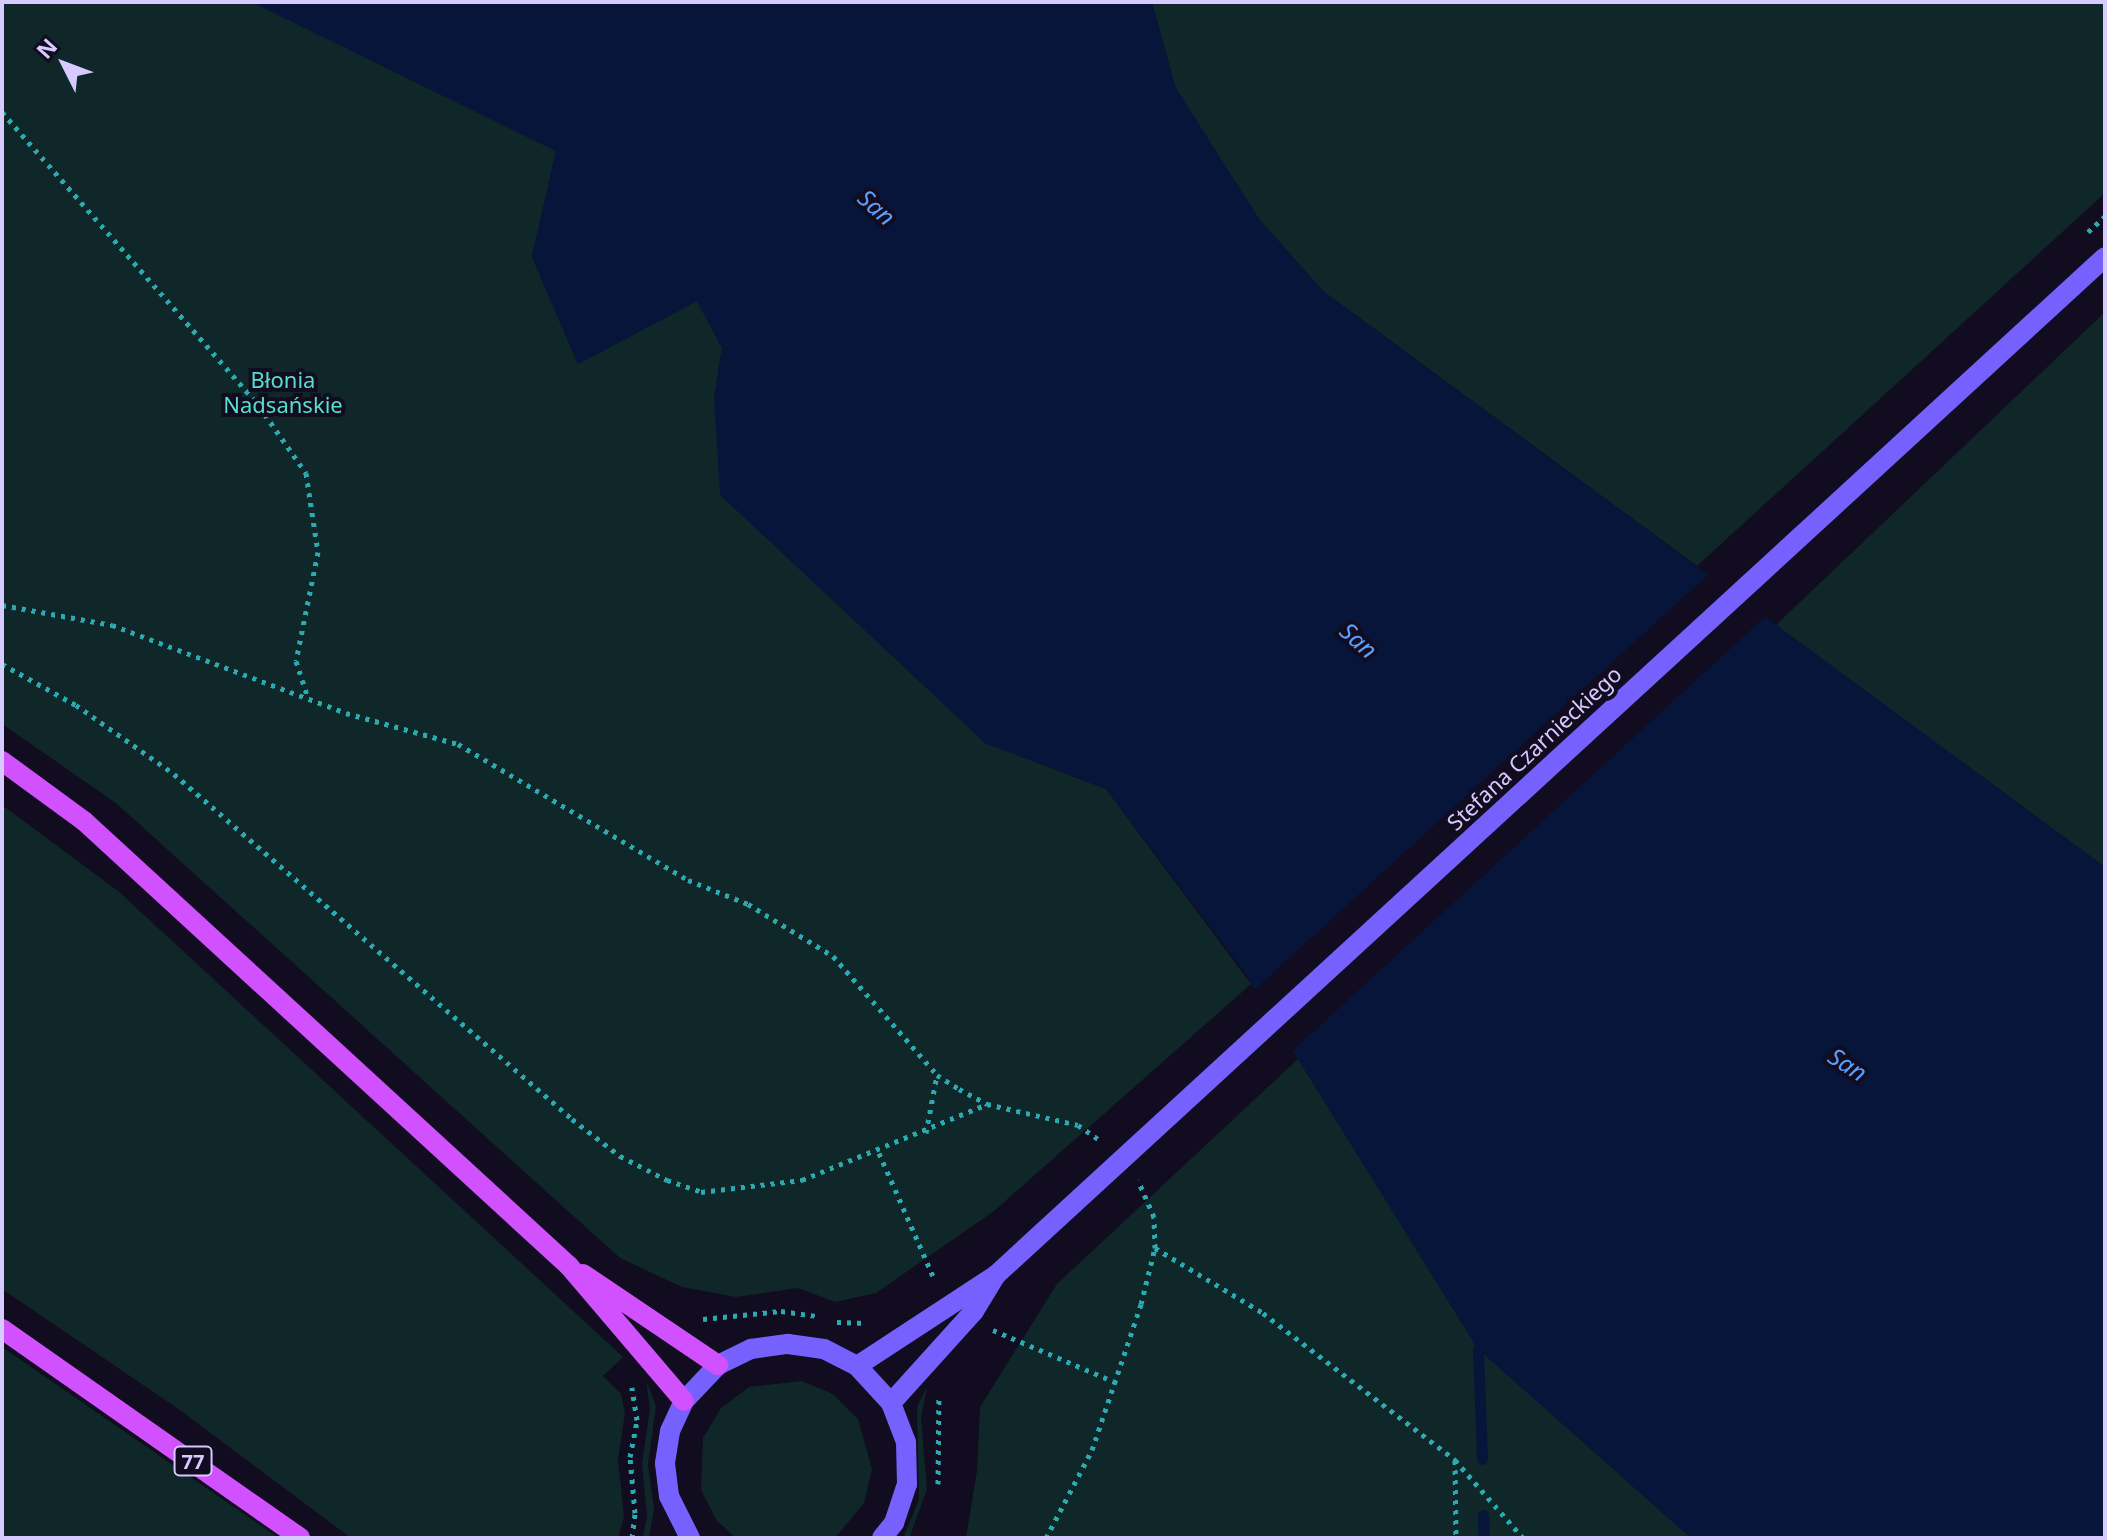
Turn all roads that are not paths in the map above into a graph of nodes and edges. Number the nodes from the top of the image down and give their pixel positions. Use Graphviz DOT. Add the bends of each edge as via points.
graph roads {
  1 [pos="2105,257"];
  2 [pos="2,761"];
  3 [pos="569,1266"];
  4 [pos="996,1275"];
  5 [pos="2,1329"];
  6 [pos="718,1365"];
  7 [pos="857,1366"];
  8 [pos="684,1401"];
  9 [pos="891,1403"];
  10 [pos="681,1534"];
  11 [pos="300,1538"];
  12 [pos="882,1538"];
  1 -- 4 [label="street, Stefana Czarnieckiego, bridge"];
  2 -- 3 [label="main road" via="93,829"];
  3 -- 6 [label="main road"];
  3 -- 8 [label="main road"];
  4 -- 7 [label="street, Stefana Czarnieckiego"];
  4 -- 9 [label="street, Stefana Czarnieckiego" via="974,1311"];
  5 -- 11 [label="main road, 77"];
  6 -- 7 [label="street" via="751,1349 788,1344 824,1349"];
  6 -- 8 [label="street"];
  7 -- 9 [label="street"];
  8 -- 10 [label="street" via="670,1431 665,1463"];
  9 -- 12 [label="street" via="906,1442 907,1484 894,1523"];
}
